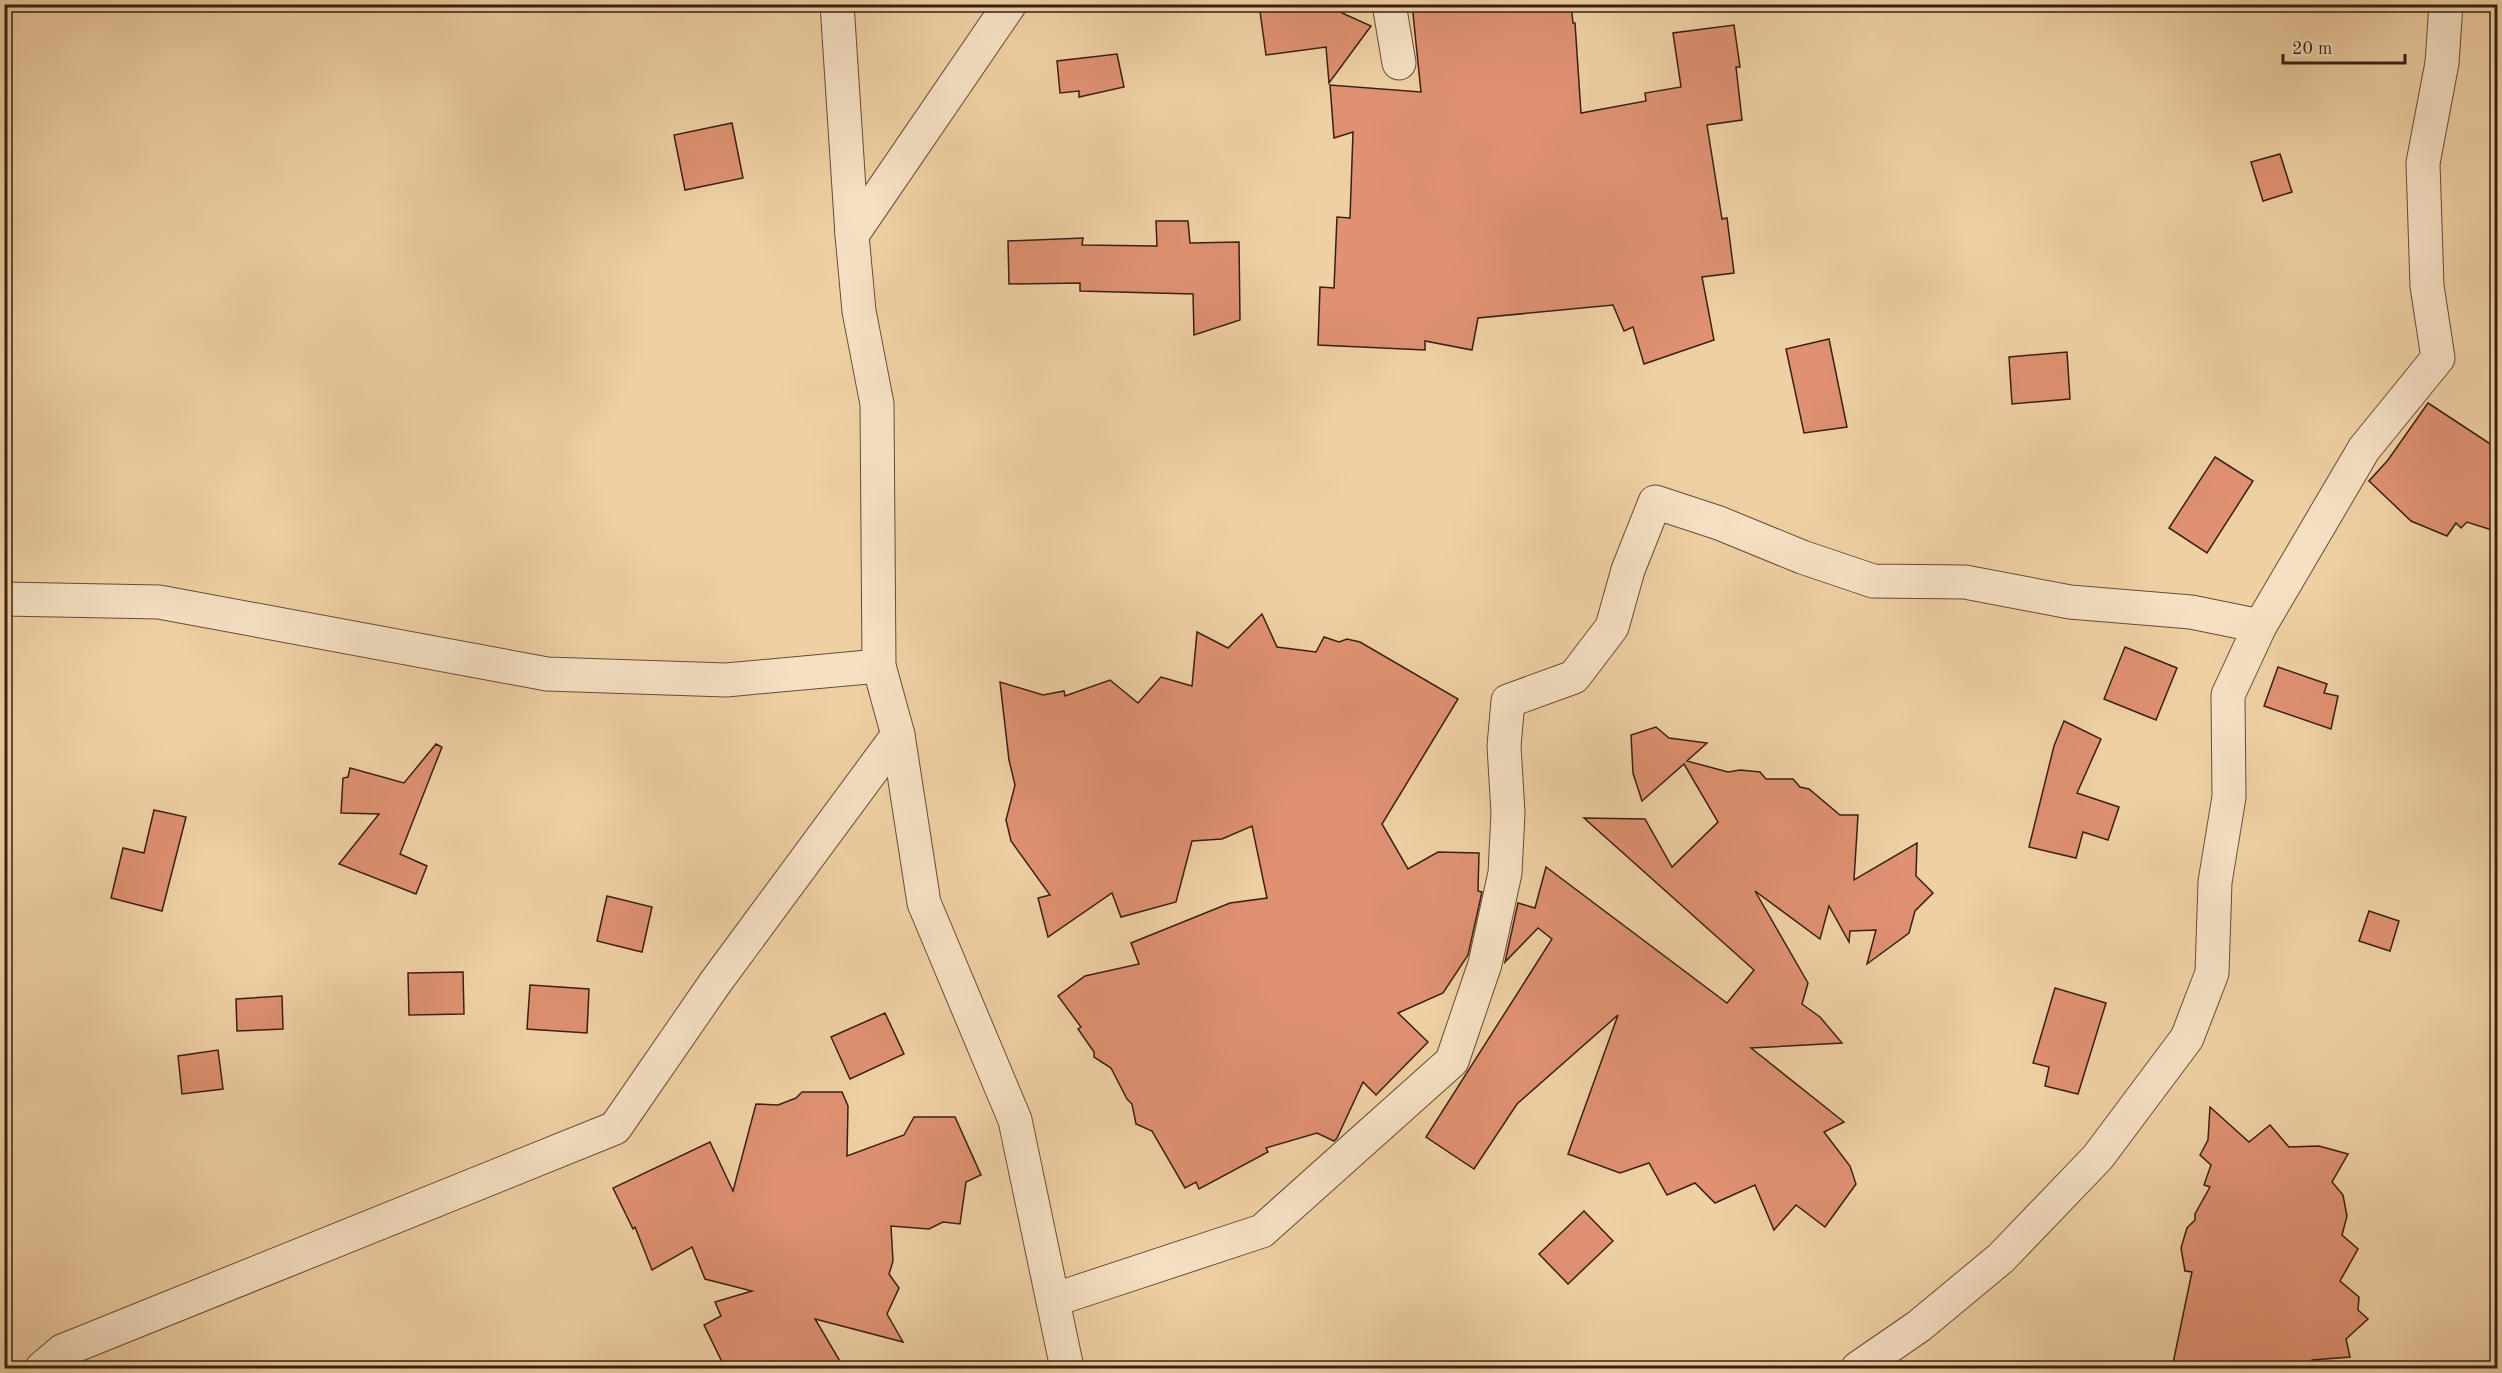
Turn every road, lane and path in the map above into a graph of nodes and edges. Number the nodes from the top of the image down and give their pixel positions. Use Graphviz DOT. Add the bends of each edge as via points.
graph roads {
  1 [pos="837,4"];
  2 [pos="1010,4"];
  3 [pos="1389,4"];
  4 [pos="2446,4"];
  5 [pos="1399,63"];
  6 [pos="852,235"];
  7 [pos="4,599"];
  8 [pos="2260,626"];
  9 [pos="879,666"];
  10 [pos="898,735"];
  11 [pos="1053,1300"];
  12 [pos="42,1368"];
  13 [pos="1067,1368"];
  14 [pos="1858,1368"];
  1 -- 6 [label="street"];
  2 -- 6 [label="street"];
  3 -- 5 [label="street"];
  4 -- 8 [label="street" via="2442,63 2423,163 2427,286 2438,358 2364,449"];
  6 -- 9 [label="street" via="859,311 877,404"];
  7 -- 9 [label="street" via="159,602 547,674 726,680"];
  8 -- 11 [label="street" via="2191,612 2070,602 1965,582 1873,581 1655,502 1612,627 1574,677 1508,701 1504,746 1508,813 1505,873 1485,964 1452,1062 1262,1231"];
  8 -- 14 [label="street" via="2228,695 2229,798 2215,882 2212,973 2187,1038 2098,1157 2001,1258 1919,1326"];
  9 -- 10 [label="street"];
  10 -- 11 [label="street" via="924,903 1015,1120"];
  10 -- 12 [label="street" via="715,983 615,1128 62,1351"];
  11 -- 13 [label="street"];
}
